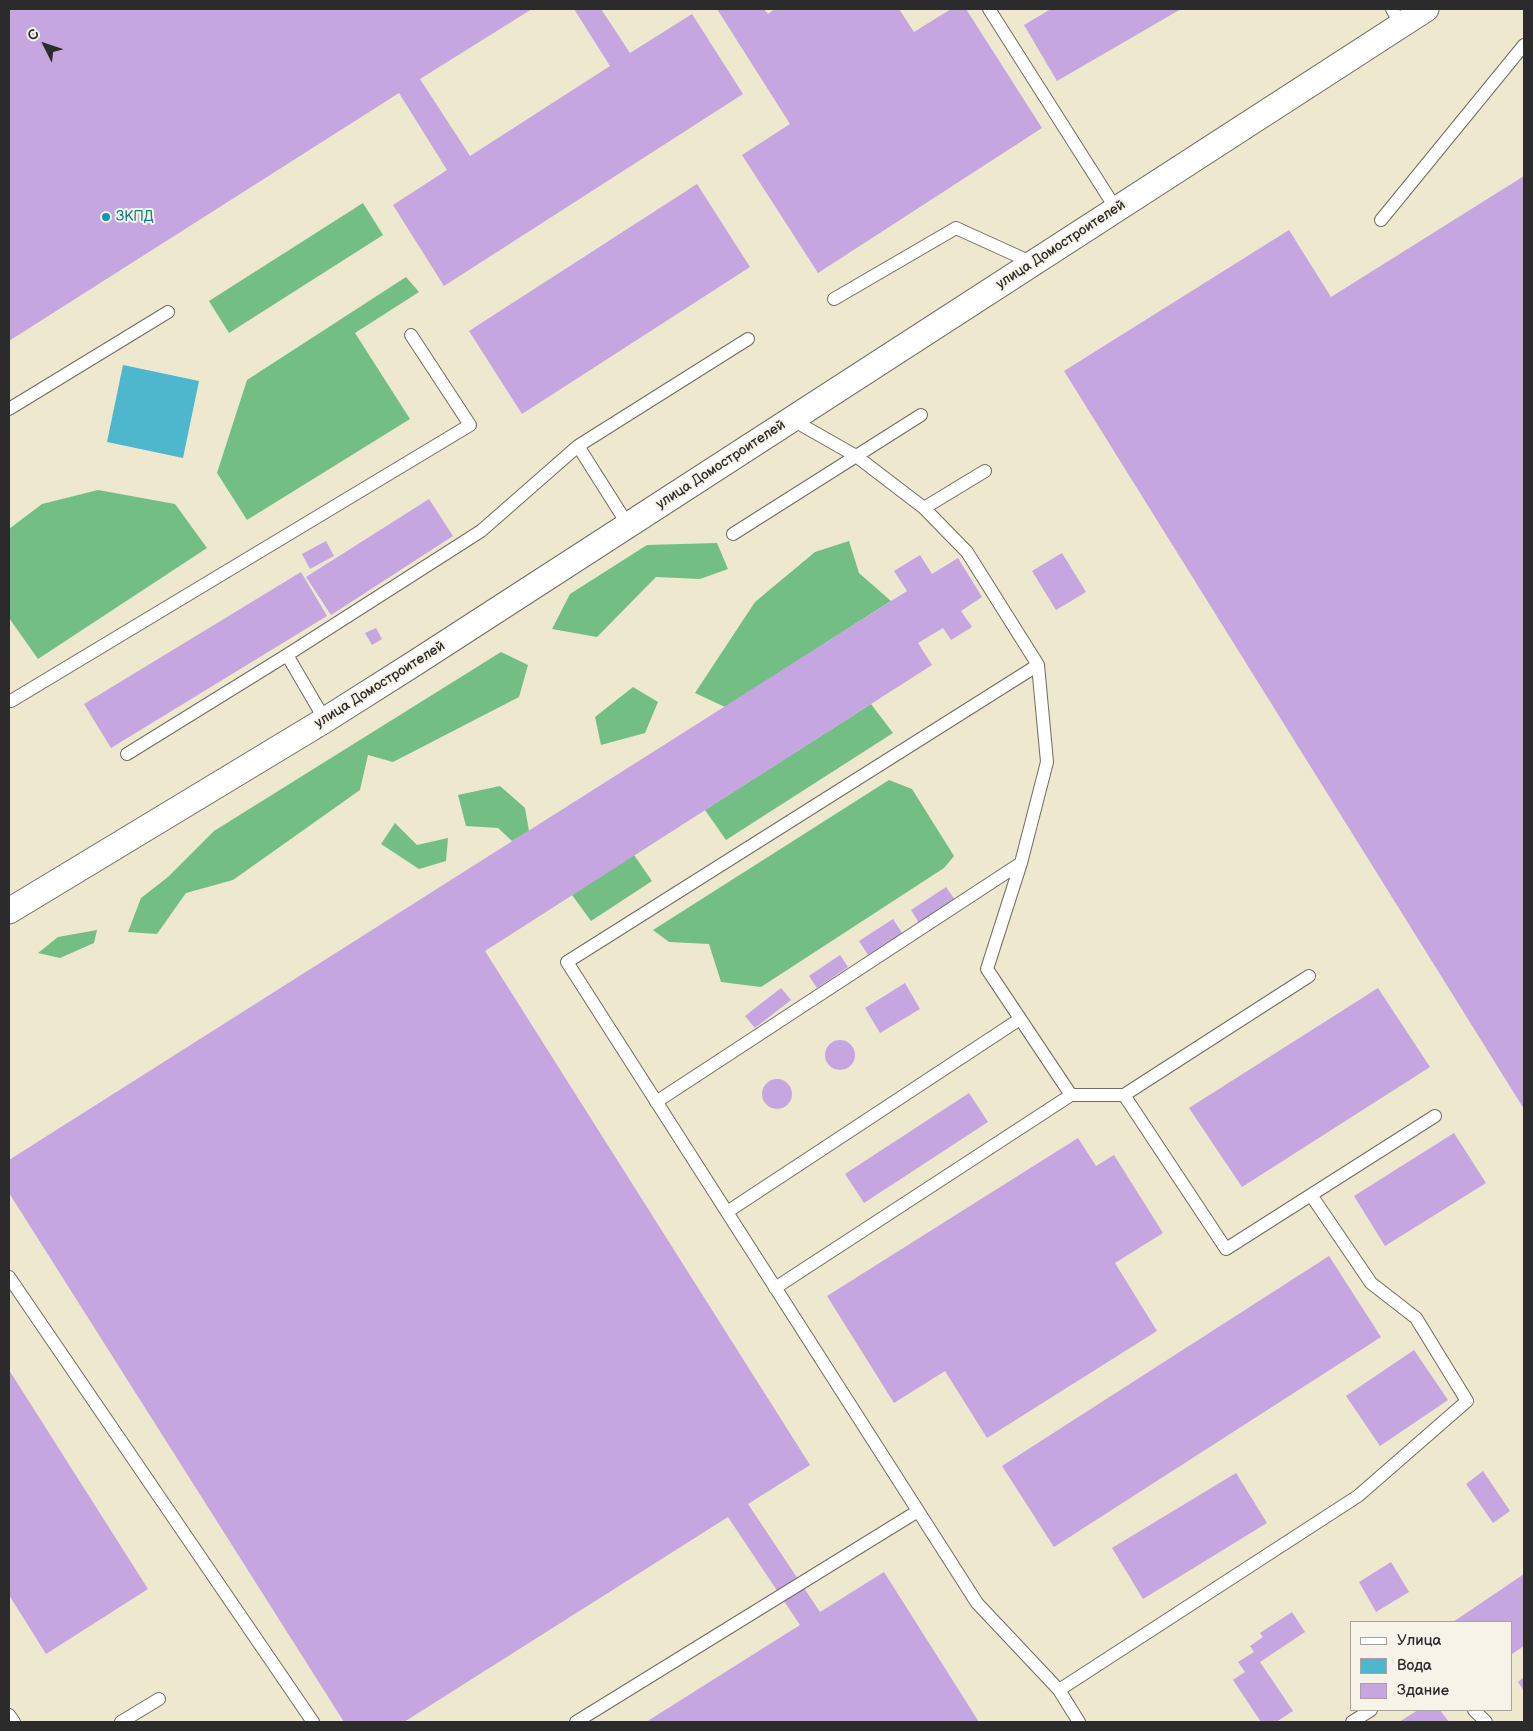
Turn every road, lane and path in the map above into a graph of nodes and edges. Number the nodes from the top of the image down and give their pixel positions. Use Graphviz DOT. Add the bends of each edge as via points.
graph roads {
  1 [pos="989,9"];
  2 [pos="1426,9"];
  3 [pos="1397,17"];
  4 [pos="1524,44"];
  5 [pos="1116,209"];
  6 [pos="1381,220"];
  7 [pos="1033,263"];
  8 [pos="834,299"];
  9 [pos="168,312"];
  10 [pos="411,335"];
  11 [pos="748,338"];
  12 [pos="9,409"];
  13 [pos="921,415"];
  14 [pos="791,419"];
  15 [pos="578,446"];
  16 [pos="856,456"];
  17 [pos="985,471"];
  18 [pos="924,508"];
  19 [pos="628,525"];
  20 [pos="733,534"];
  21 [pos="287,655"];
  22 [pos="1038,665"];
  23 [pos="10,702"];
  24 [pos="325,720"];
  25 [pos="127,754"];
  26 [pos="1021,863"];
  27 [pos="9,911"];
  28 [pos="1309,976"];
  29 [pos="1020,1019"];
  30 [pos="1071,1095"];
  31 [pos="1124,1095"];
  32 [pos="656,1102"];
  33 [pos="1435,1116"];
  34 [pos="1310,1195"];
  35 [pos="727,1212"];
  36 [pos="9,1277"];
  37 [pos="776,1288"];
  38 [pos="918,1511"];
  39 [pos="1059,1690"];
  40 [pos="159,1699"];
  41 [pos="1369,1711"];
  42 [pos="1475,1711"];
  43 [pos="9,1715"];
  44 [pos="14,1722"];
  45 [pos="121,1722"];
  46 [pos="313,1722"];
  47 [pos="576,1722"];
  48 [pos="1079,1722"];
  49 [pos="1352,1722"];
  50 [pos="1486,1722"];
  1 -- 5 [label="lane"];
  2 -- 3 [label="street, улица Домостроителей"];
  3 -- 5 [label="street, улица Домостроителей"];
  4 -- 6 [label="lane"];
  5 -- 7 [label="street, улица Домостроителей"];
  7 -- 8 [label="lane" via="956,228"];
  7 -- 14 [label="street, улица Домостроителей"];
  9 -- 12 [label="lane"];
  10 -- 23 [label="lane" via="470,425"];
  11 -- 15 [label="lane"];
  13 -- 16 [label="lane"];
  14 -- 16 [label="lane"];
  14 -- 19 [label="street, улица Домостроителей"];
  15 -- 19 [label="lane"];
  15 -- 21 [label="lane" via="481,531"];
  16 -- 18 [label="lane"];
  16 -- 20 [label="lane"];
  17 -- 18 [label="lane"];
  18 -- 22 [label="lane" via="968,552"];
  19 -- 24 [label="street, улица Домостроителей"];
  21 -- 24 [label="lane"];
  21 -- 25 [label="lane"];
  22 -- 26 [label="lane" via="1047,762"];
  22 -- 32 [label="lane" via="567,962"];
  24 -- 27 [label="street, улица Домостроителей"];
  26 -- 29 [label="lane" via="987,969"];
  26 -- 32 [label="lane"];
  28 -- 31 [label="lane"];
  29 -- 30 [label="lane"];
  29 -- 35 [label="lane"];
  30 -- 31 [label="lane"];
  30 -- 37 [label="lane"];
  31 -- 34 [label="lane" via="1226,1248"];
  32 -- 35 [label="lane"];
  33 -- 34 [label="lane"];
  34 -- 39 [label="lane" via="1371,1283 1416,1318 1467,1401 1358,1496"];
  35 -- 37 [label="lane"];
  36 -- 46 [label="lane"];
  37 -- 38 [label="lane"];
  38 -- 39 [label="lane" via="977,1603"];
  38 -- 47 [label="lane"];
  39 -- 48 [label="lane"];
  40 -- 45 [label="lane"];
  41 -- 49 [label="lane"];
  42 -- 50 [label="lane"];
  43 -- 44 [label="lane"];
}
